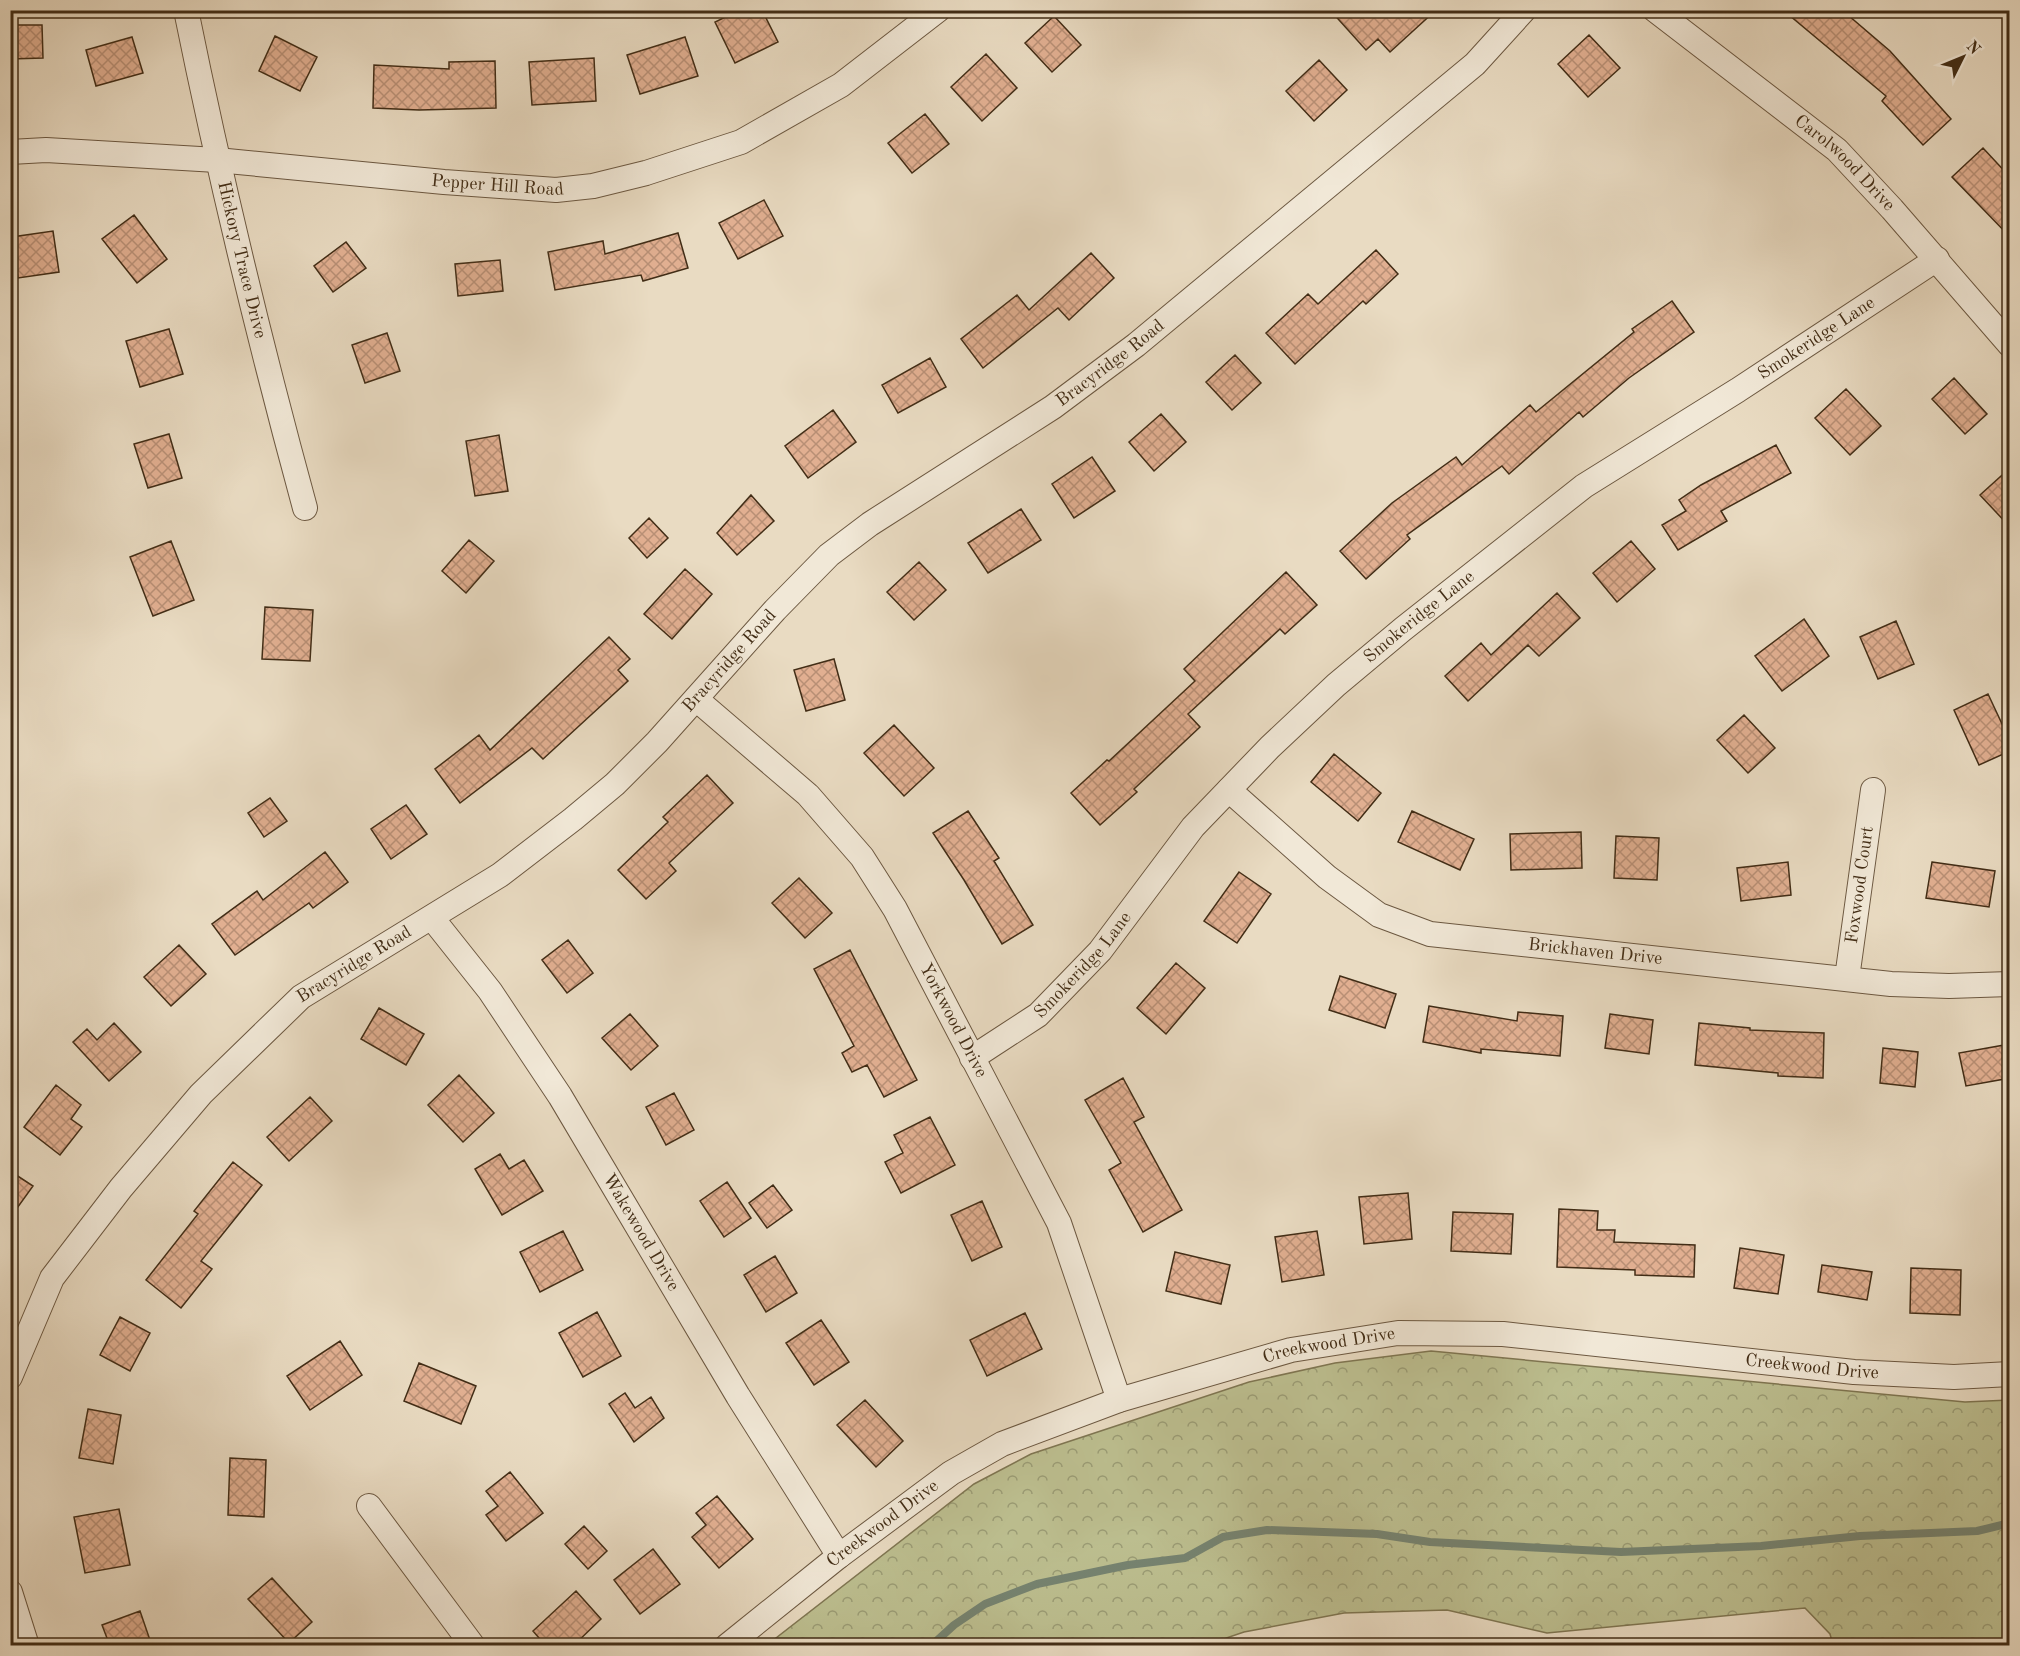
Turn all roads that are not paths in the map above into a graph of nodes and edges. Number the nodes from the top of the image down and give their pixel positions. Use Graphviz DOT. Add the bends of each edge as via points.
graph roads {
  1 [pos="186,10"];
  2 [pos="938,10"];
  3 [pos="1524,10"];
  4 [pos="1655,10"];
  5 [pos="10,152"];
  6 [pos="217,160"];
  7 [pos="1937,260"];
  8 [pos="2010,345"];
  9 [pos="305,508"];
  10 [pos="696,699"];
  11 [pos="1229,790"];
  12 [pos="1873,790"];
  13 [pos="432,918"];
  14 [pos="1847,978"];
  15 [pos="2010,984"];
  16 [pos="972,1058"];
  17 [pos="2010,1374"];
  18 [pos="10,1377"];
  19 [pos="1119,1400"];
  20 [pos="369,1506"];
  21 [pos="838,1556"];
  22 [pos="10,1592"];
  23 [pos="27,1646"];
  24 [pos="474,1646"];
  25 [pos="727,1646"];
  1 -- 6 [label="street, Hickory Trace Drive"];
  2 -- 6 [label="street, Pepper Hill Road" via="841,85 741,141 593,186 556,190"];
  3 -- 10 [label="street, Bracyridge Road" via="1475,64 1136,345 1053,407 829,555 775,609"];
  4 -- 7 [label="street, Carolwood Drive" via="1837,150"];
  5 -- 6 [label="street, Pepper Hill Road" via="46,150"];
  6 -- 9 [label="street, Hickory Trace Drive"];
  7 -- 8 [label="street, Carolwood Drive"];
  7 -- 11 [label="street, Smokeridge Lane" via="1584,486 1336,686"];
  10 -- 13 [label="street, Bracyridge Road" via="615,784 500,875"];
  10 -- 16 [label="street, Yorkwood Drive" via="808,795 862,857 895,909"];
  11 -- 14 [label="street, Brickhaven Drive" via="1327,877 1379,915 1430,934"];
  11 -- 16 [label="street, Smokeridge Lane" via="1193,827 1100,951 1038,1015"];
  12 -- 14 [label="street, Foxwood Court"];
  13 -- 18 [label="street, Bracyridge Road" via="301,997 201,1094 121,1188 52,1278"];
  13 -- 21 [label="street, Wakewood Drive" via="490,992 560,1096"];
  14 -- 15 [label="street, Brickhaven Drive" via="1891,984"];
  16 -- 19 [label="street, Yorkwood Drive" via="1059,1223"];
  17 -- 19 [label="street, Creekwood Drive" via="1954,1377 1854,1372 1503,1334 1398,1333 1291,1350"];
  19 -- 21 [label="street, Creekwood Drive" via="1002,1444 951,1473"];
  20 -- 24 [label="street"];
  21 -- 25 [label="street, Creekwood Drive"];
  22 -- 23 [label="street"];
}
